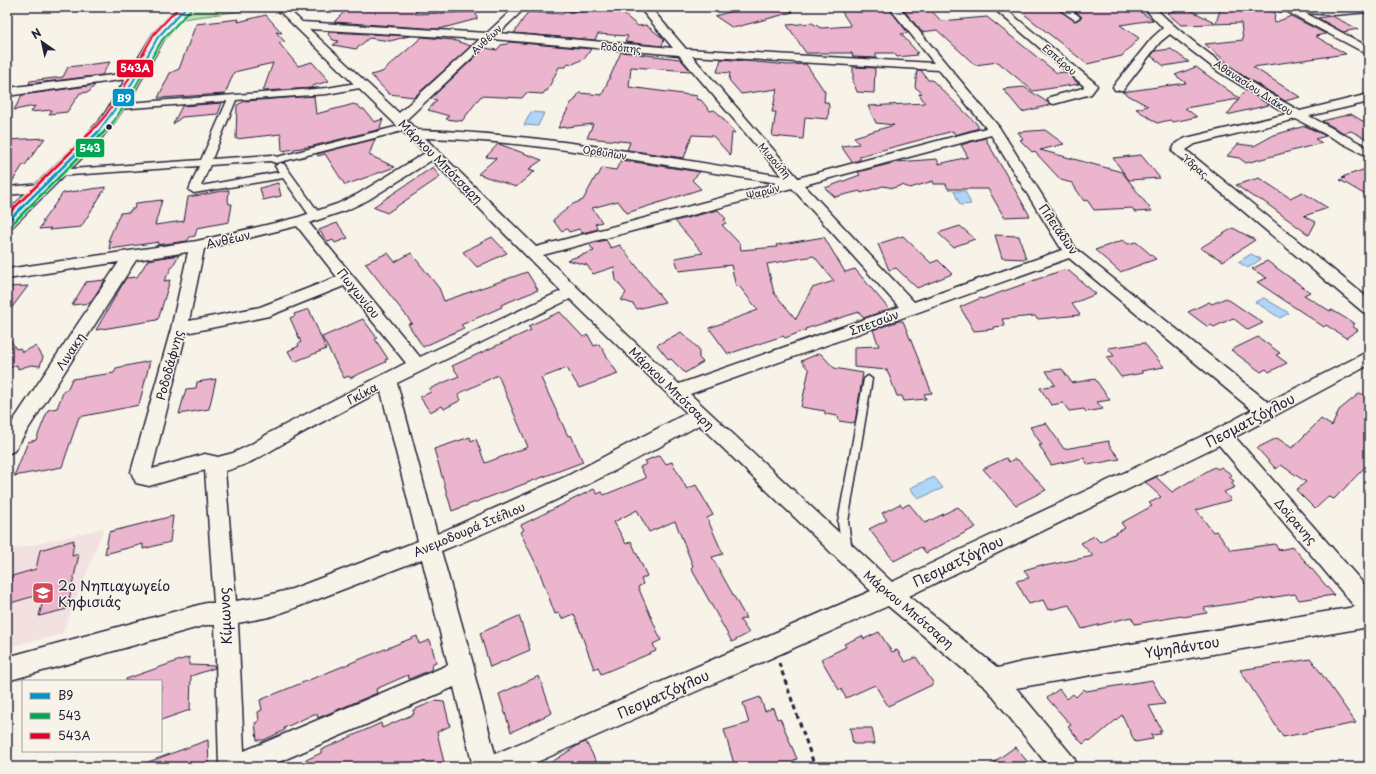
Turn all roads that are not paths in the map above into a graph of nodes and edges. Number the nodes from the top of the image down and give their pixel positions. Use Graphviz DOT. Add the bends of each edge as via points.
graph roads {
  1 [pos="186,7"];
  2 [pos="280,7"];
  3 [pos="521,7"];
  4 [pos="644,7"];
  5 [pos="894,7"];
  6 [pos="997,7"];
  7 [pos="1061,7"];
  8 [pos="1148,7"];
  9 [pos="1284,7"];
  10 [pos="1369,8"];
  11 [pos="1075,17"];
  12 [pos="298,25"];
  13 [pos="1169,29"];
  14 [pos="490,36"];
  15 [pos="682,52"];
  16 [pos="1369,52"];
  17 [pos="944,67"];
  18 [pos="137,75"];
  19 [pos="362,86"];
  20 [pos="1119,87"];
  21 [pos="7,92"];
  22 [pos="233,97"];
  23 [pos="1369,98"];
  24 [pos="1054,100"];
  25 [pos="118,106"];
  26 [pos="1297,115"];
  27 [pos="407,127"];
  28 [pos="994,130"];
  29 [pos="1369,153"];
  30 [pos="433,154"];
  31 [pos="276,160"];
  32 [pos="205,163"];
  33 [pos="57,173"];
  34 [pos="286,174"];
  35 [pos="795,183"];
  36 [pos="42,188"];
  37 [pos="7,191"];
  38 [pos="316,216"];
  39 [pos="300,221"];
  40 [pos="7,222"];
  41 [pos="198,246"];
  42 [pos="1072,252"];
  43 [pos="531,253"];
  44 [pos="131,256"];
  45 [pos="7,274"];
  46 [pos="348,279"];
  47 [pos="572,292"];
  48 [pos="1369,308"];
  49 [pos="911,309"];
  50 [pos="178,330"];
  51 [pos="1369,358"];
  52 [pos="418,365"];
  53 [pos="868,379"];
  54 [pos="387,380"];
  55 [pos="676,392"];
  56 [pos="1266,411"];
  57 [pos="700,415"];
  58 [pos="1222,435"];
  59 [pos="7,446"];
  60 [pos="215,466"];
  61 [pos="149,478"];
  62 [pos="430,547"];
  63 [pos="848,556"];
  64 [pos="890,594"];
  65 [pos="1369,607"];
  66 [pos="226,614"];
  67 [pos="1369,616"];
  68 [pos="7,669"];
  69 [pos="463,672"];
  70 [pos="995,681"];
  71 [pos="232,767"];
  72 [pos="237,767"];
  73 [pos="486,767"];
  74 [pos="496,767"];
  75 [pos="1065,767"];
  1 -- 18 [label="main road" via="158,37"];
  2 -- 12 [label="street, Μάρκου Μπότσαρη"];
  3 -- 14 [label="street, Ανθέων"];
  4 -- 15 [label="street, Μιαούλη"];
  5 -- 17 [label="street, Πλειάδων"];
  6 -- 24 [label="street, Εσπέρου" via="1091,86 1087,90"];
  7 -- 11 [label="street"];
  8 -- 13 [label="street, Αθανασίου Διάκου"];
  9 -- 10 [label="main road" via="1334,11"];
  9 -- 16 [label="street"];
  12 -- 14 [label="street, Ροδόπης"];
  12 -- 19 [label="street, Μάρκου Μπότσαρη"];
  13 -- 20 [label="street" via="1156,40"];
  13 -- 26 [label="street, Αθανασίου Διάκου" via="1250,87"];
  14 -- 15 [label="street, Ροδόπης"];
  14 -- 27 [label="street, Ανθέων"];
  15 -- 17 [label="street, Ροδόπης"];
  15 -- 35 [label="street, Μιαούλη"];
  17 -- 28 [label="street, Πλειάδων"];
  18 -- 21 [label="street"];
  18 -- 25 [label="main road"];
  19 -- 22 [label="street" via="327,91"];
  19 -- 27 [label="street, Μάρκου Μπότσαρη"];
  22 -- 25 [label="street"];
  22 -- 32 [label="street"];
  23 -- 26 [label="street, Ύδρας"];
  25 -- 33 [label="main road" via="92,139"];
  26 -- 29 [label="street, Αθανασίου Διάκου"];
  26 -- 48 [label="street, Ύδρας" via="1191,141 1181,146 1179,151"];
  27 -- 30 [label="street, Μάρκου Μπότσαρη"];
  27 -- 31 [label="street"];
  27 -- 35 [label="street, Ορβυλων" via="575,148"];
  28 -- 35 [label="street, Ψαρών"];
  28 -- 42 [label="street, Πλειάδων"];
  30 -- 38 [label="street, Ανθέων" via="363,197"];
  30 -- 43 [label="street, Μάρκου Μπότσαρη"];
  31 -- 32 [label="street" via="272,158"];
  31 -- 34 [label="street"];
  32 -- 33 [label="street"];
  32 -- 34 [label="street" via="194,190"];
  33 -- 36 [label="main road"];
  34 -- 38 [label="street"];
  35 -- 43 [label="street, Ψαρών"];
  35 -- 49 [label="street, Μιαούλη"];
  36 -- 37 [label="street"];
  36 -- 40 [label="main road"];
  38 -- 39 [label="street, Ανθέων"];
  39 -- 41 [label="street, Ανθέων"];
  39 -- 46 [label="street, Πωγωνίου"];
  41 -- 44 [label="street, Ανθέων"];
  41 -- 50 [label="street, Ροδοδάφνης"];
  42 -- 49 [label="street, Σπετσών"];
  42 -- 56 [label="street, Πλειάδων"];
  43 -- 47 [label="street, Μάρκου Μπότσαρη"];
  44 -- 45 [label="street, Ανθέων"];
  44 -- 59 [label="street, Λινακη"];
  46 -- 50 [label="street" via="263,312"];
  46 -- 52 [label="street, Πωγωνίου"];
  47 -- 52 [label="street, Γκίκα"];
  47 -- 55 [label="street, Μάρκου Μπότσαρη"];
  49 -- 55 [label="street, Σπετσών"];
  50 -- 61 [label="street, Ροδοδάφνης" via="141,472"];
  51 -- 56 [label="street, Πεσματζόγλου"];
  52 -- 54 [label="street, Γκίκα"];
  53 -- 63 [label="lane" via="843,522"];
  54 -- 60 [label="street, Γκίκα" via="278,437 257,451"];
  54 -- 62 [label="street"];
  55 -- 57 [label="street, Μάρκου Μπότσαρη"];
  56 -- 58 [label="street, Πεσματζόγλου"];
  57 -- 62 [label="street, Ανεμοδουρά Στέλιου" via="642,449 496,520"];
  57 -- 63 [label="street, Μάρκου Μπότσαρη"];
  58 -- 64 [label="street, Πεσματζόγλου"];
  58 -- 65 [label="street, Δοϊρανης"];
  60 -- 61 [label="street, Γκίκα" via="212,462 205,462"];
  60 -- 66 [label="street, Κίμωνος"];
  62 -- 66 [label="street, Ανεμοδουρά Στέλιου" via="269,606"];
  62 -- 69 [label="street"];
  63 -- 64 [label="street, Μάρκου Μπότσαρη"];
  64 -- 70 [label="street, Μάρκου Μπότσαρη"];
  64 -- 74 [label="street, Πεσματζόγλου"];
  66 -- 68 [label="street, Ανεμοδουρά Στέλιου" via="206,614"];
  66 -- 71 [label="street, Κίμωνος"];
  67 -- 70 [label="street, Υψηλάντου" via="1022,674"];
  69 -- 72 [label="street"];
  69 -- 73 [label="street"];
  70 -- 75 [label="street, Μάρκου Μπότσαρη"];
}
